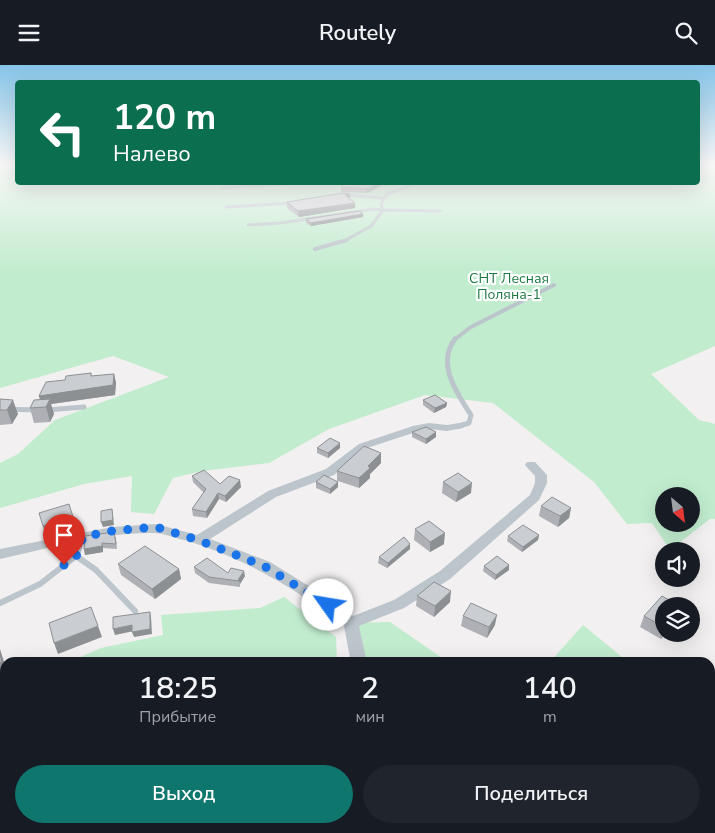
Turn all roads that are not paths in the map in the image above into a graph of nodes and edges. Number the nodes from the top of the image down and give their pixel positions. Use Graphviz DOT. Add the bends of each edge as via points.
graph roads {
  1 [pos="382,200"];
  2 [pos="296,203"];
  3 [pos="226,207"];
  4 [pos="382,210"];
  5 [pos="440,211"];
  6 [pos="248,225"];
  7 [pos="315,249"];
  8 [pos="554,285"];
  9 [pos="84,407"];
  10 [pos="0,409"];
  11 [pos="459,426"];
  12 [pos="531,465"];
  13 [pos="83,537"];
  14 [pos="198,540"];
  15 [pos="0,554"];
  16 [pos="76,557"];
  17 [pos="0,603"];
  18 [pos="135,611"];
  19 [pos="351,623"];
  20 [pos="358,657"];
  1 -- 4 [label="lane"];
  2 -- 3 [label="lane"];
  4 -- 5 [label="lane"];
  4 -- 6 [label="lane"];
  4 -- 7 [label="lane" via="374,223 354,238"];
  8 -- 11 [label="lane" via="527,295 468,328 451,343 450,379 471,415 469,423"];
  9 -- 10 [label="lane"];
  11 -- 14 [label="street" via="417,428 363,445 330,472 272,494"];
  12 -- 19 [label="street" via="541,475 535,497 445,575 399,604"];
  13 -- 14 [label="street" via="156,527"];
  13 -- 15 [label="street"];
  13 -- 16 [label="lane"];
  14 -- 19 [label="street" via="264,566"];
  16 -- 17 [label="lane" via="40,584"];
  16 -- 18 [label="lane" via="96,569"];
  19 -- 20 [label="street"];
}
